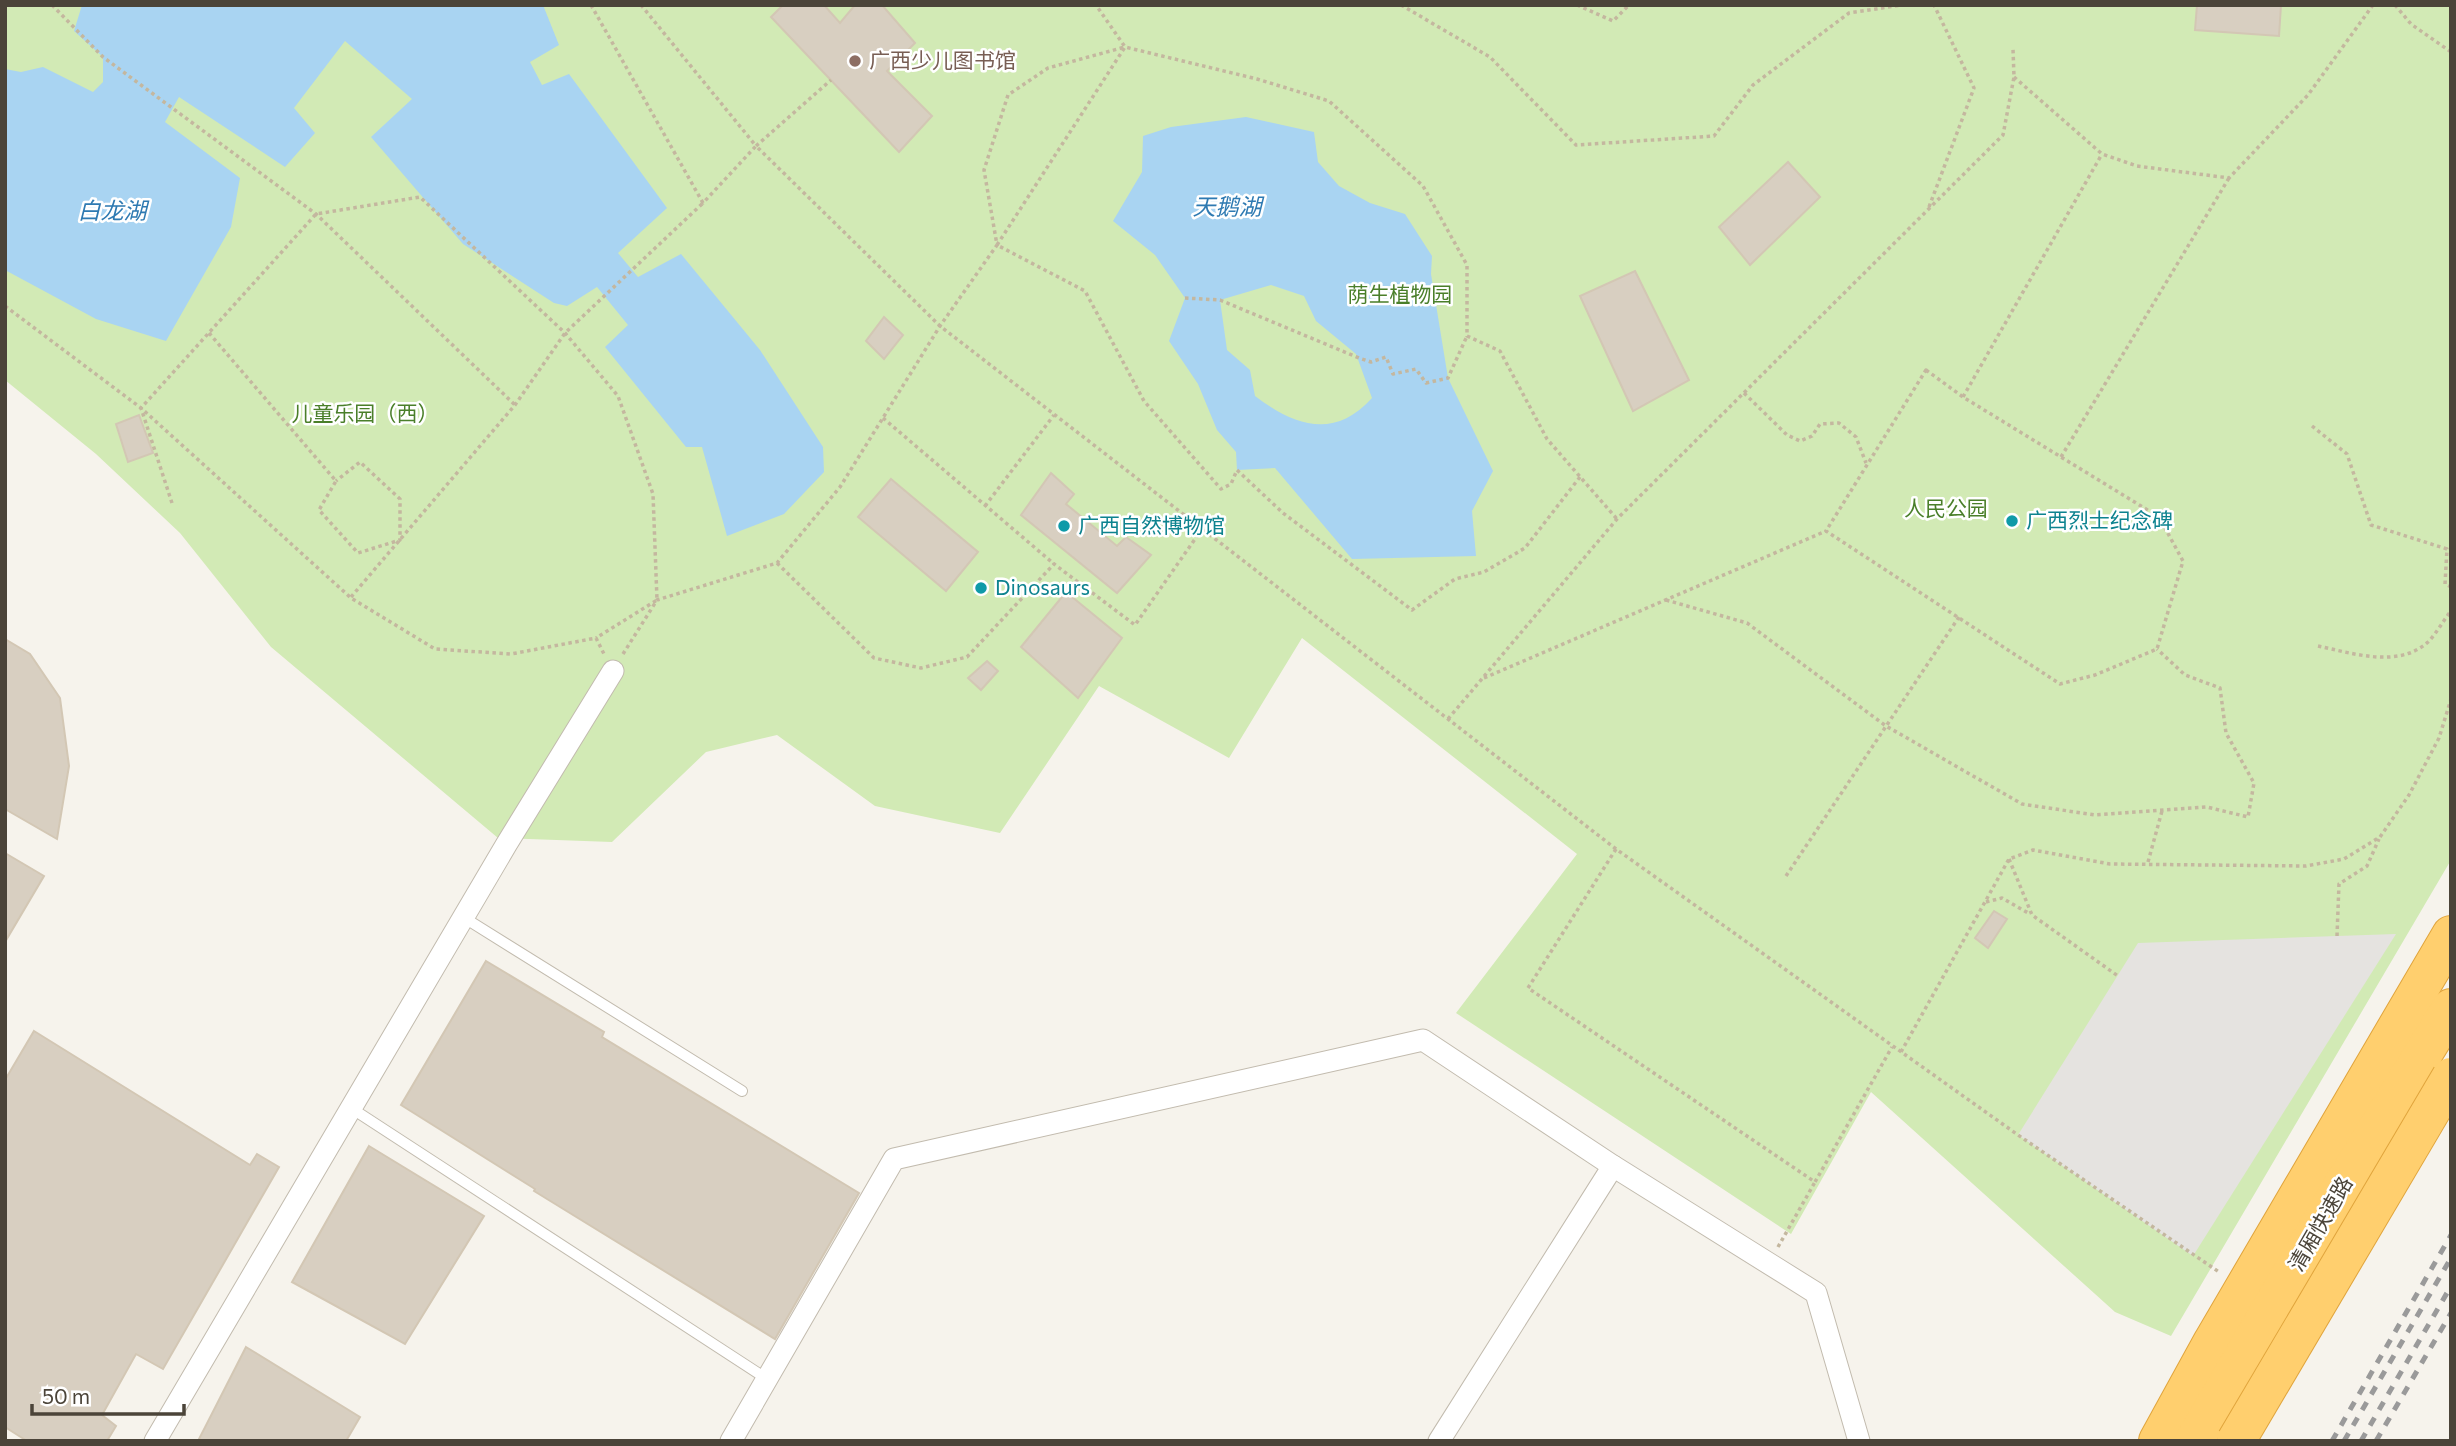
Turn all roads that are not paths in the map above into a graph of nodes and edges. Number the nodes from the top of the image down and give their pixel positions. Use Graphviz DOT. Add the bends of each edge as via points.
graph roads {
  1 [pos="613,671"];
  2 [pos="463,917"];
  3 [pos="2451,935"];
  4 [pos="2451,1008"];
  5 [pos="2451,1077"];
  6 [pos="742,1091"];
  7 [pos="351,1108"];
  8 [pos="1613,1166"];
  9 [pos="767,1379"];
  10 [pos="155,1441"];
  11 [pos="731,1441"];
  12 [pos="1439,1441"];
  13 [pos="1859,1441"];
  14 [pos="2158,1441"];
  15 [pos="2194,1441"];
  16 [pos="2236,1441"];
  1 -- 2 [label="street"];
  2 -- 6 [label="lane"];
  2 -- 7 [label="street"];
  3 -- 14 [label="highway"];
  4 -- 15 [label="highway, 清厢快速路"];
  5 -- 16 [label="highway, 清厢快速路, bridge"];
  7 -- 9 [label="lane"];
  7 -- 10 [label="street"];
  8 -- 9 [label="street" via="1423,1040 894,1159"];
  8 -- 12 [label="street"];
  8 -- 13 [label="street" via="1816,1293"];
  9 -- 11 [label="street"];
}
